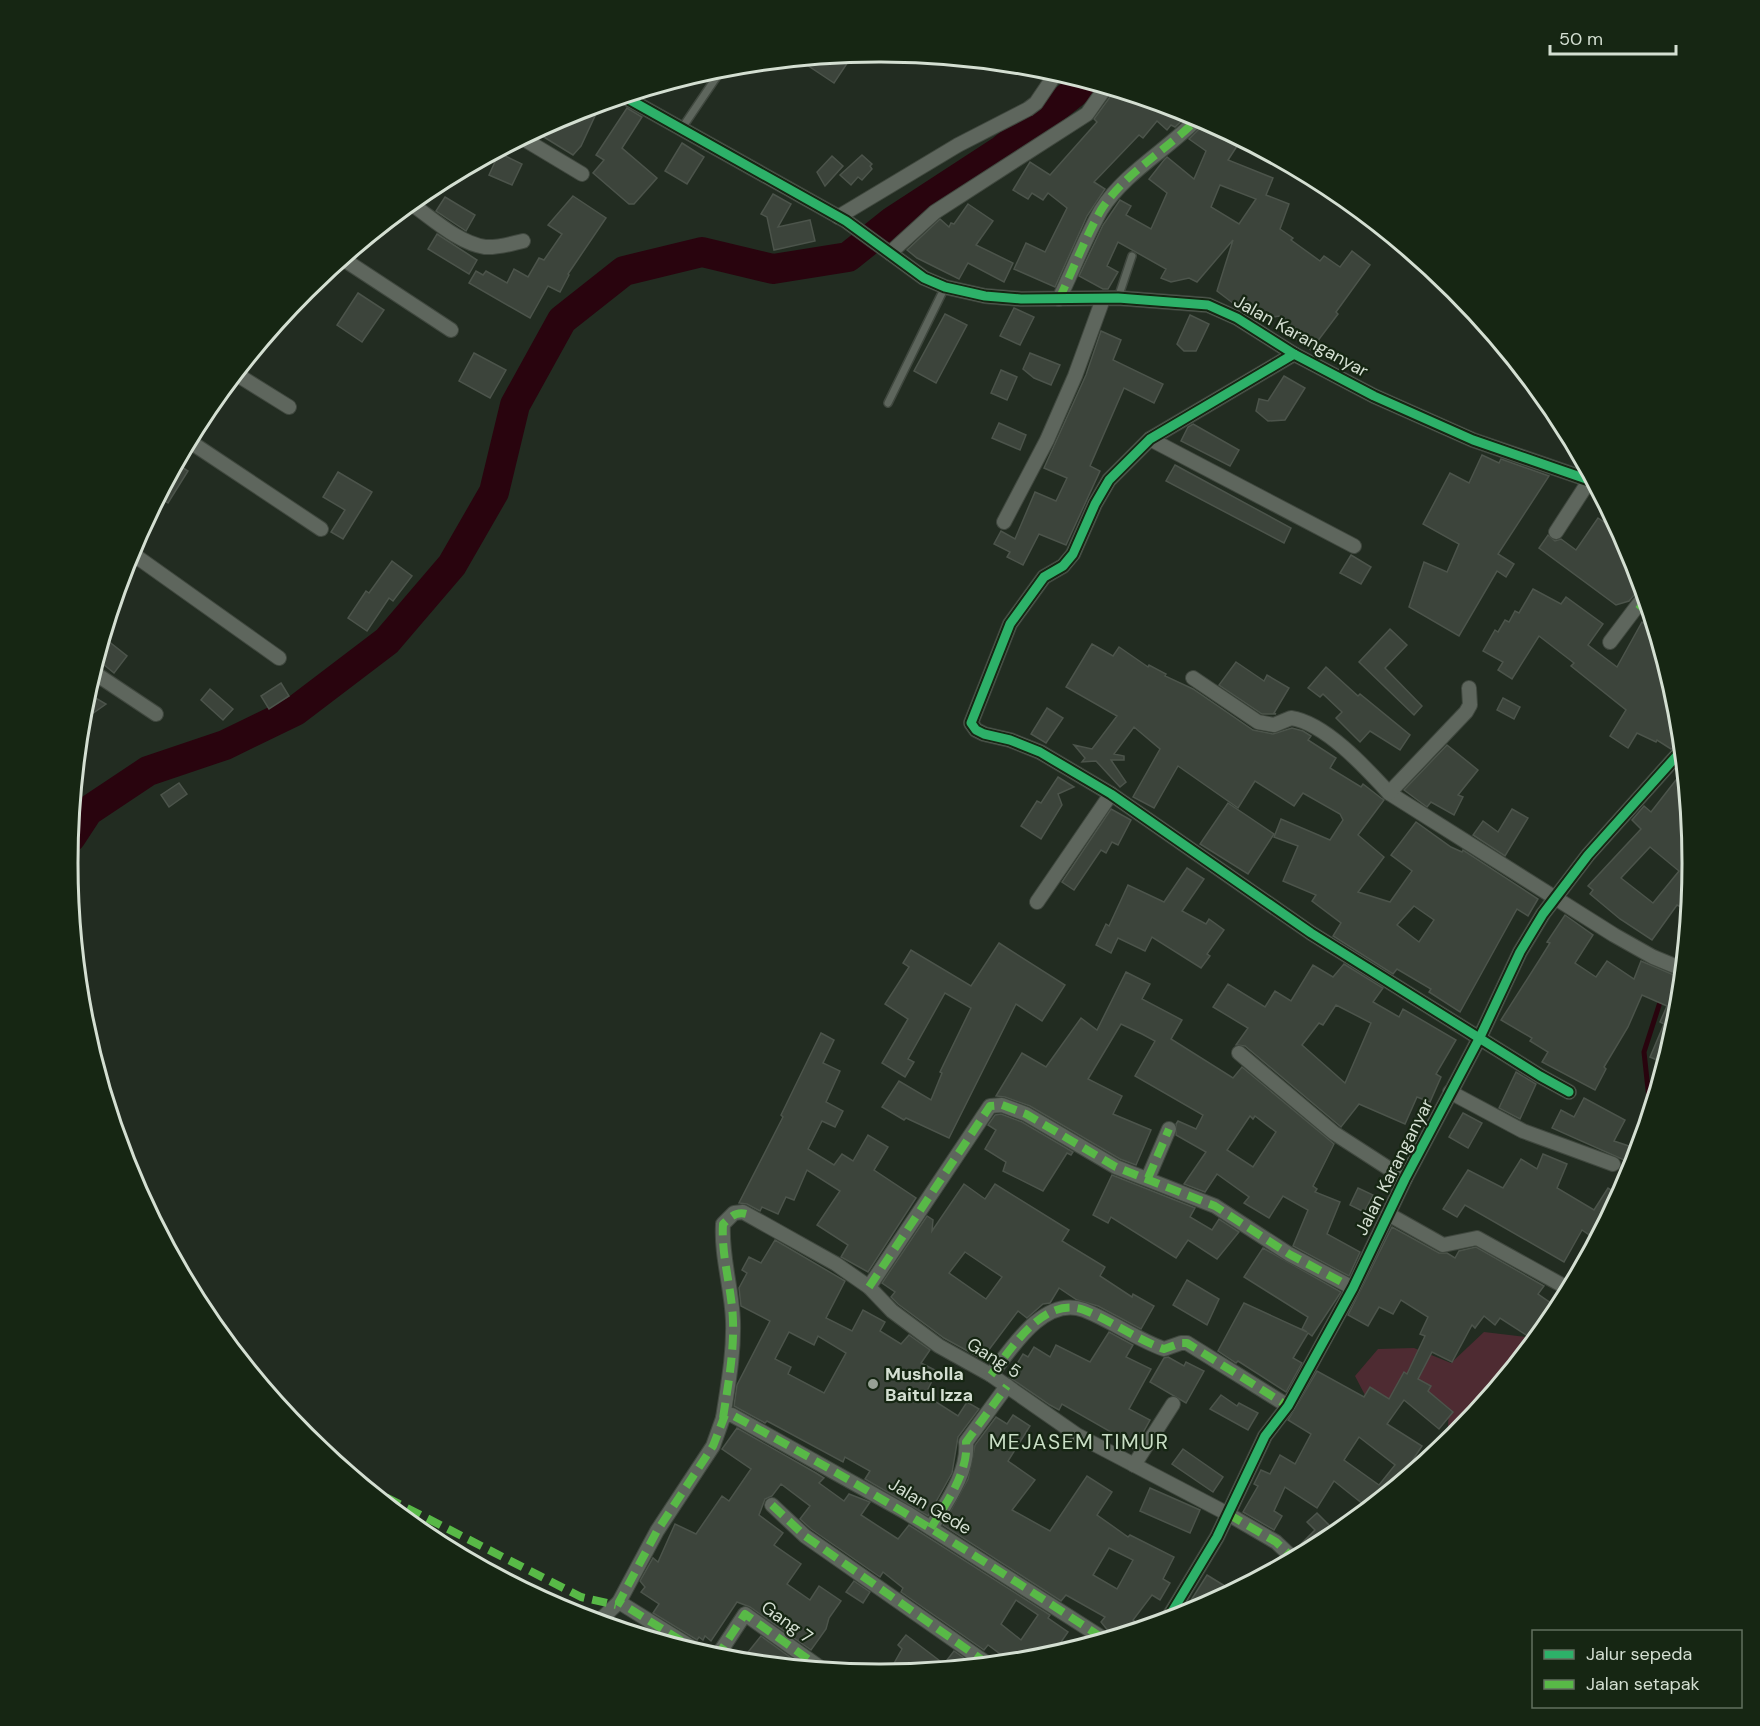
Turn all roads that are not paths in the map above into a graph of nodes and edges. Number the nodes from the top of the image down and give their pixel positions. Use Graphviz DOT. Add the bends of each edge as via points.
graph roads {
  1 [pos="714,79"];
  2 [pos="1051,81"];
  3 [pos="1102,93"];
  4 [pos="632,101"];
  5 [pos="1191,125"];
  6 [pos="682,128"];
  7 [pos="529,142"];
  8 [pos="582,174"];
  9 [pos="418,209"];
  10 [pos="842,219"];
  11 [pos="523,241"];
  12 [pos="886,250"];
  13 [pos="1132,256"];
  14 [pos="349,262"];
  15 [pos="945,287"];
  16 [pos="1059,298"];
  17 [pos="1118,298"];
  18 [pos="1103,299"];
  19 [pos="451,330"];
  20 [pos="1294,354"];
  21 [pos="242,378"];
  22 [pos="888,403"];
  23 [pos="288,406"];
  24 [pos="1150,439"];
  25 [pos="196,446"];
  26 [pos="1581,476"];
  27 [pos="1587,486"];
  28 [pos="1004,522"];
  29 [pos="321,529"];
  30 [pos="1556,532"];
  31 [pos="1354,546"];
  32 [pos="139,558"];
  33 [pos="1640,608"];
  34 [pos="1610,642"];
  35 [pos="279,658"];
  36 [pos="101,677"];
  37 [pos="1192,678"];
  38 [pos="1469,688"];
  39 [pos="156,714"];
  40 [pos="1675,758"];
  41 [pos="1389,793"];
  42 [pos="1111,794"];
  43 [pos="1555,898"];
  44 [pos="1037,902"];
  45 [pos="1675,966"];
  46 [pos="1480,1037"];
  47 [pos="1239,1053"];
  48 [pos="1450,1092"];
  49 [pos="1569,1092"];
  50 [pos="1169,1129"];
  51 [pos="1612,1164"];
  52 [pos="1148,1178"];
  53 [pos="1405,1179"];
  54 [pos="1388,1214"];
  55 [pos="1561,1285"];
  56 [pos="869,1287"];
  57 [pos="1353,1288"];
  58 [pos="991,1375"];
  59 [pos="1007,1386"];
  60 [pos="1173,1404"];
  61 [pos="1288,1406"];
  62 [pos="728,1416"];
  63 [pos="1134,1465"];
  64 [pos="772,1505"];
  65 [pos="1228,1514"];
  66 [pos="931,1528"];
  67 [pos="1288,1553"];
  68 [pos="619,1602"];
  69 [pos="1174,1608"];
  70 [pos="605,1615"];
  71 [pos="1096,1634"];
  72 [pos="677,1638"];
  73 [pos="722,1649"];
  74 [pos="980,1658"];
  75 [pos="809,1661"];
  1 -- 6 [label="lane"];
  2 -- 10 [label="street" via="1028,109 958,145"];
  3 -- 12 [label="street" via="1087,114 935,212"];
  4 -- 6 [label="street, Jalan Karanganyar"];
  5 -- 16 [label="street" via="1102,209"];
  6 -- 10 [label="street, Jalan Karanganyar"];
  7 -- 8 [label="street"];
  9 -- 11 [label="street" via="456,235 482,246"];
  10 -- 12 [label="street, Jalan Karanganyar"];
  12 -- 15 [label="street, Jalan Karanganyar" via="924,278"];
  13 -- 17 [label="lane"];
  14 -- 19 [label="street"];
  15 -- 16 [label="street, Jalan Karanganyar" via="985,296"];
  15 -- 22 [label="lane"];
  16 -- 18 [label="street, Jalan Karanganyar"];
  17 -- 18 [label="street, Jalan Karanganyar"];
  17 -- 20 [label="street, Jalan Karanganyar" via="1208,305 1245,322"];
  18 -- 28 [label="street" via="1047,440"];
  20 -- 24 [label="street"];
  20 -- 26 [label="street, Jalan Karanganyar" via="1374,396 1473,440"];
  21 -- 23 [label="street"];
  24 -- 31 [label="street"];
  24 -- 42 [label="street" via="1101,491 1073,554 1063,566 1044,577 1021,606 992,665 971,723 984,734 1040,752"];
  25 -- 29 [label="street"];
  27 -- 30 [label="street"];
  32 -- 35 [label="street"];
  33 -- 34 [label="street"];
  36 -- 39 [label="street"];
  37 -- 41 [label="street" via="1258,722 1274,726 1291,718 1315,726"];
  38 -- 41 [label="street" via="1470,705 1466,712"];
  40 -- 43 [label="street, Jalan Karanganyar" via="1610,829"];
  41 -- 43 [label="street"];
  42 -- 44 [label="street"];
  42 -- 46 [label="street" via="1311,933"];
  43 -- 45 [label="street"];
  43 -- 46 [label="street, Jalan Karanganyar" via="1520,952"];
  46 -- 48 [label="street, Jalan Karanganyar"];
  46 -- 49 [label="street"];
  47 -- 53 [label="street" via="1334,1133"];
  48 -- 51 [label="street" via="1523,1131"];
  48 -- 53 [label="street, Jalan Karanganyar"];
  50 -- 52 [label="street"];
  52 -- 56 [label="street" via="1116,1167 1026,1114 1002,1105 990,1106"];
  52 -- 57 [label="street" via="1215,1206 1289,1254"];
  53 -- 54 [label="street, Jalan Karanganyar"];
  54 -- 55 [label="street" via="1443,1245 1477,1238"];
  54 -- 57 [label="street, Jalan Karanganyar"];
  56 -- 58 [label="street, Gang 5" via="892,1311 939,1346"];
  56 -- 62 [label="street, Gang 5" via="752,1216 734,1213 723,1224 722,1243 733,1319"];
  57 -- 61 [label="street, Jalan Karanganyar"];
  58 -- 59 [label="street, Gang 5"];
  58 -- 61 [label="street" via="1041,1317 1055,1311 1082,1309 1164,1349 1188,1343"];
  59 -- 63 [label="street, Gang 5" via="1077,1435"];
  59 -- 66 [label="street" via="966,1442 967,1452 954,1491"];
  60 -- 63 [label="street"];
  61 -- 65 [label="street, Jalan Karanganyar" via="1265,1436"];
  62 -- 66 [label="street, Jalan Gede" via="826,1465"];
  62 -- 68 [label="street" via="657,1531"];
  63 -- 65 [label="street, Gang 5"];
  64 -- 74 [label="street" via="805,1536"];
  65 -- 67 [label="street, Gang 5"];
  65 -- 69 [label="street, Jalan Karanganyar"];
  66 -- 71 [label="street, Jalan Gede"];
  68 -- 70 [label="street"];
  68 -- 72 [label="street"];
  73 -- 75 [label="street, Gang 7" via="745,1614"];
}
